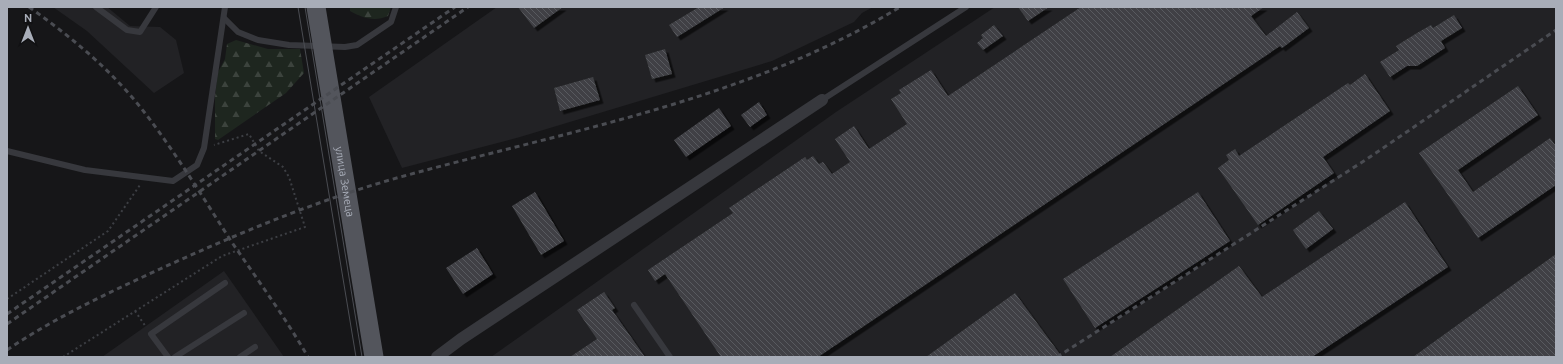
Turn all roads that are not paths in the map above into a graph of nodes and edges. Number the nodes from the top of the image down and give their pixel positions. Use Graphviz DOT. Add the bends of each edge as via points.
graph roads {
  1 [pos="96,7"];
  2 [pos="156,7"];
  3 [pos="225,7"];
  4 [pos="316,7"];
  5 [pos="396,7"];
  6 [pos="966,7"];
  7 [pos="224,18"];
  8 [pos="822,100"];
  9 [pos="7,150"];
  10 [pos="225,283"];
  11 [pos="634,305"];
  12 [pos="244,313"];
  13 [pos="255,347"];
  14 [pos="168,357"];
  15 [pos="175,357"];
  16 [pos="240,357"];
  17 [pos="374,357"];
  18 [pos="437,357"];
  19 [pos="670,357"];
  1 -- 2 [label="lane" via="127,30 140,32"];
  3 -- 7 [label="lane"];
  4 -- 17 [label="main road, улица Земеца"];
  5 -- 7 [label="lane" via="391,22 357,45 345,47 289,45 258,40 238,32"];
  6 -- 8 [label="lane"];
  7 -- 9 [label="lane" via="204,148 197,165 173,181 85,170"];
  8 -- 18 [label="street"];
  10 -- 14 [label="lane" via="151,334"];
  11 -- 19 [label="lane"];
  12 -- 15 [label="lane"];
  13 -- 16 [label="lane"];
}
